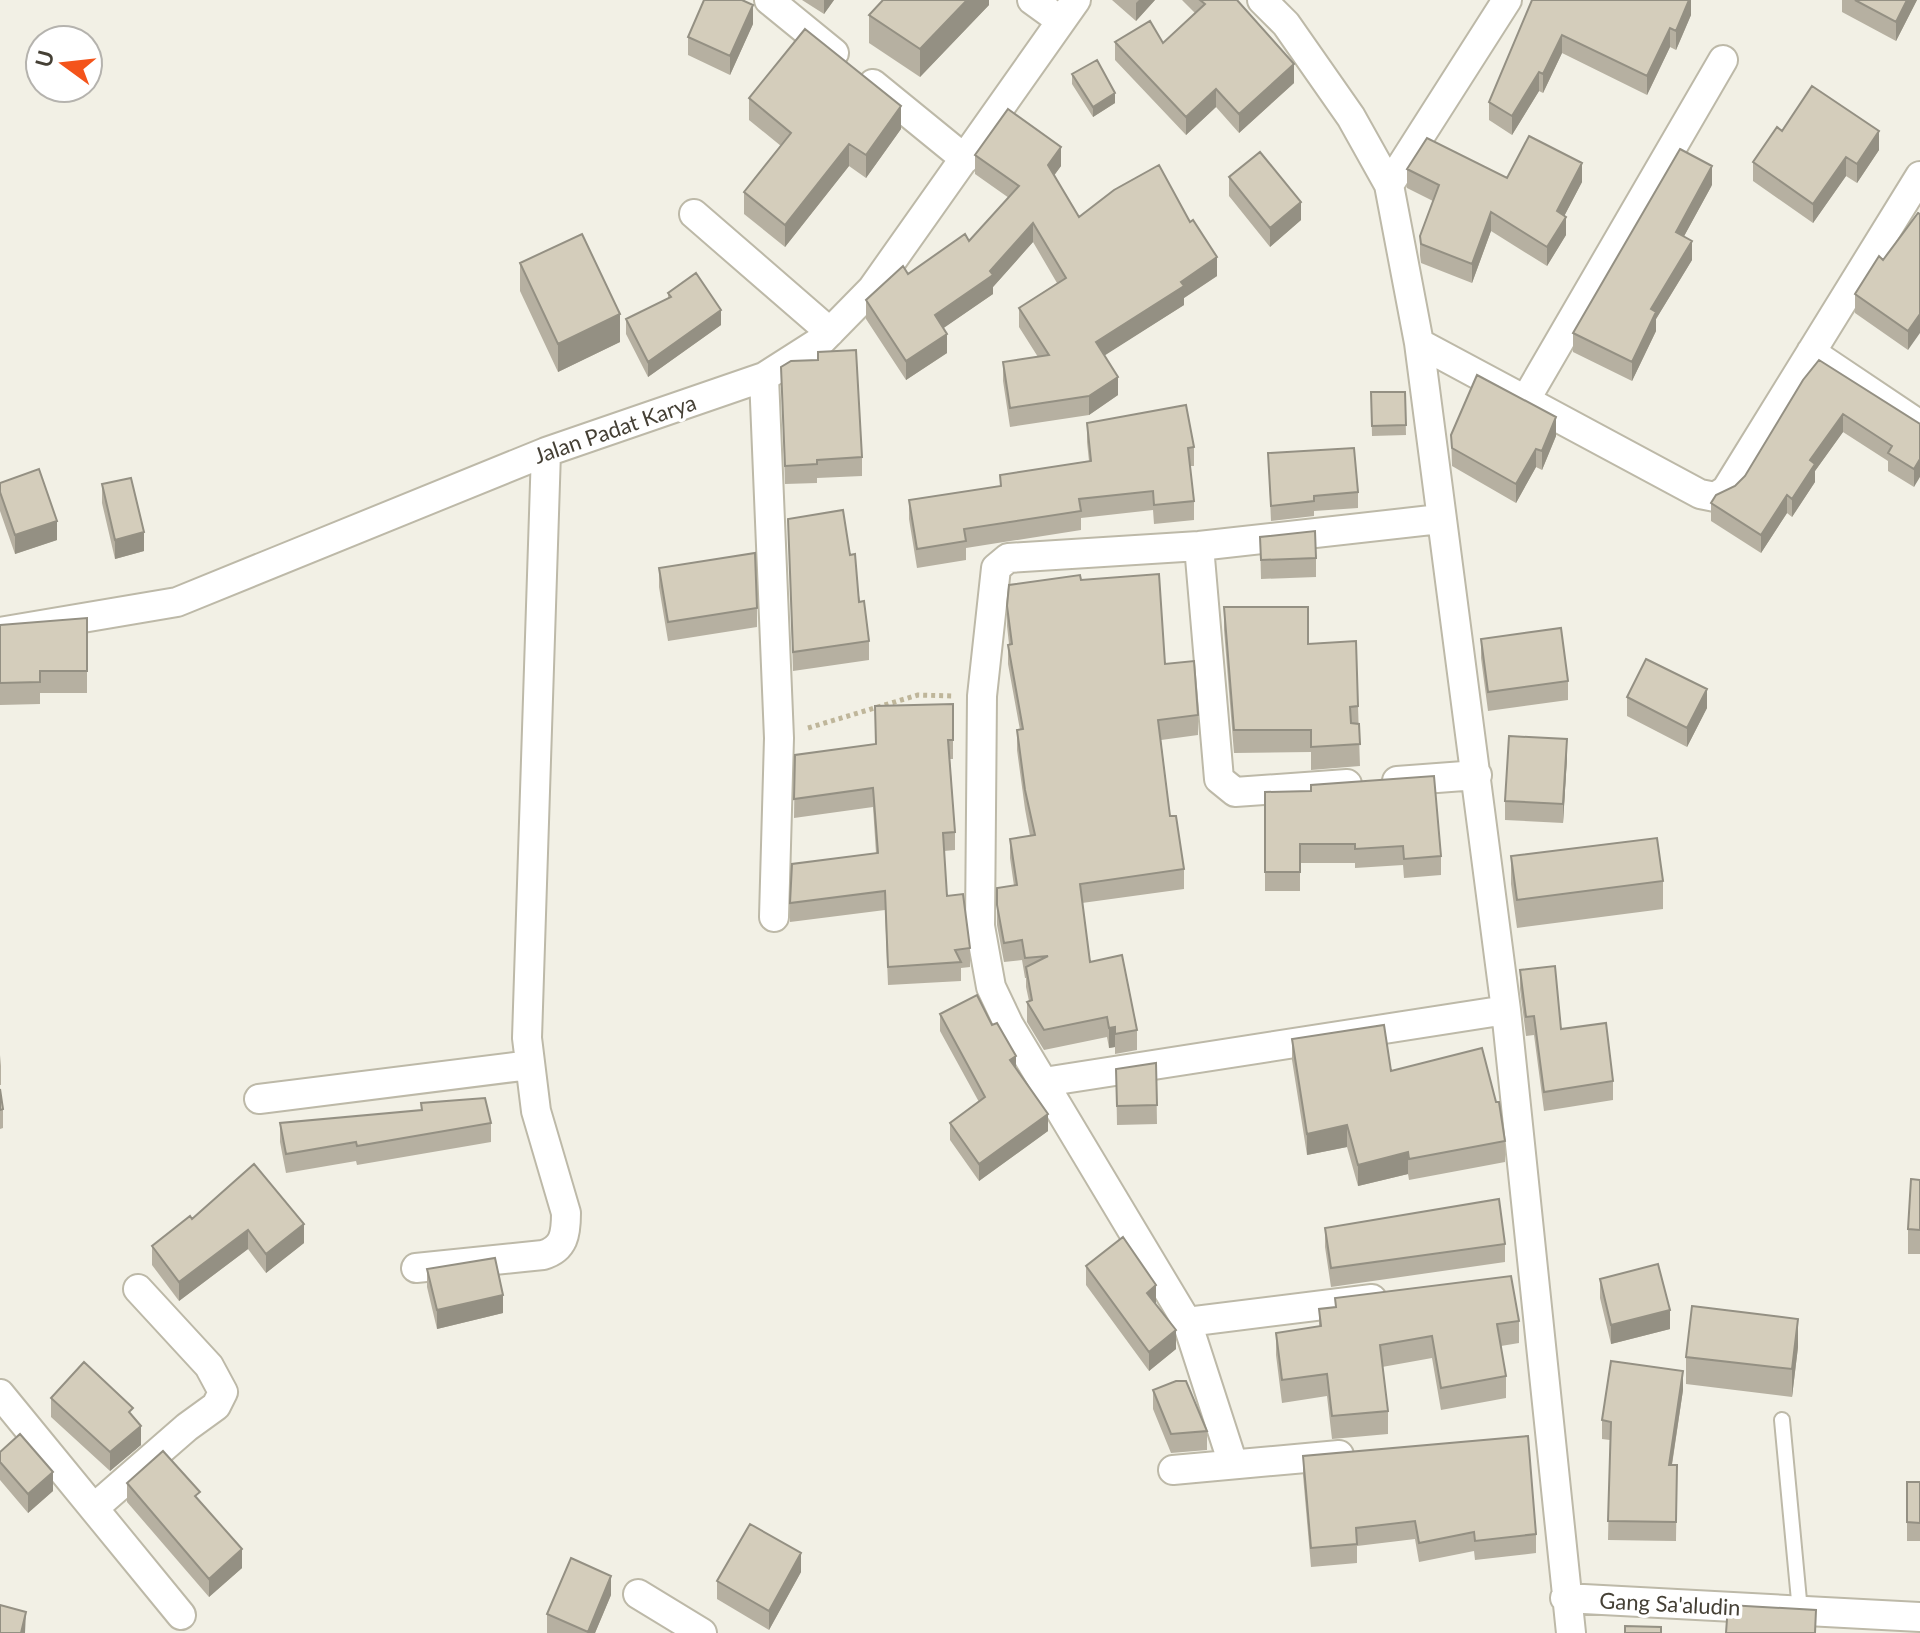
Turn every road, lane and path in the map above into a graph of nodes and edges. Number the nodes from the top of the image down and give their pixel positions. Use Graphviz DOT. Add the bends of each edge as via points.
graph roads {
  1 [pos="769,0"];
  2 [pos="1032,0"];
  3 [pos="1262,0"];
  4 [pos="1507,0"];
  5 [pos="1069,11"];
  6 [pos="1723,60"];
  7 [pos="965,159"];
  8 [pos="1920,176"];
  9 [pos="1389,185"];
  10 [pos="694,214"];
  11 [pos="830,332"];
  12 [pos="1419,343"];
  13 [pos="1811,352"];
  14 [pos="764,377"];
  15 [pos="1526,399"];
  16 [pos="1920,425"];
  17 [pos="546,452"];
  18 [pos="1440,519"];
  19 [pos="1199,546"];
  20 [pos="0,632"];
  21 [pos="982,696"];
  22 [pos="779,738"];
  23 [pos="1477,775"];
  24 [pos="774,917"];
  25 [pos="1506,1010"];
  26 [pos="530,1065"];
  27 [pos="1044,1082"];
  28 [pos="259,1099"];
  29 [pos="416,1268"];
  30 [pos="1531,1279"];
  31 [pos="1500,1283"];
  32 [pos="138,1289"];
  33 [pos="1406,1295"];
  34 [pos="1187,1322"];
  35 [pos="0,1394"];
  36 [pos="1782,1420"];
  37 [pos="1550,1436"];
  38 [pos="1518,1439"];
  39 [pos="1360,1453"];
  40 [pos="1233,1464"];
  41 [pos="1173,1470"];
  42 [pos="94,1508"];
  43 [pos="638,1594"];
  44 [pos="1565,1598"];
  45 [pos="1800,1611"];
  46 [pos="181,1615"];
  47 [pos="1920,1617"];
  48 [pos="702,1633"];
  49 [pos="1571,1633"];
  1 -- 7 [label="street"];
  2 -- 5 [label="street"];
  3 -- 9 [label="street" via="1286,24 1351,117"];
  4 -- 9 [label="street"];
  5 -- 7 [label="street, Jalan Padat Karya"];
  6 -- 15 [label="street"];
  7 -- 11 [label="street, Jalan Padat Karya" via="872,289"];
  8 -- 13 [label="street"];
  9 -- 12 [label="street"];
  10 -- 11 [label="street"];
  11 -- 14 [label="street, Jalan Padat Karya"];
  12 -- 15 [label="street"];
  12 -- 18 [label="street"];
  13 -- 15 [label="street" via="1726,490 1715,497 1700,494"];
  13 -- 16 [label="street"];
  14 -- 17 [label="street, Jalan Padat Karya"];
  14 -- 22 [label="street"];
  17 -- 20 [label="street, Jalan Padat Karya" via="177,602"];
  17 -- 26 [label="street"];
  18 -- 19 [label="street"];
  18 -- 23 [label="street"];
  19 -- 21 [label="street" via="1008,558 994,583"];
  19 -- 23 [label="street" via="1219,779 1226,788 1235,792"];
  21 -- 22 [label="path" via="918,695"];
  21 -- 27 [label="street" via="980,926 991,987"];
  22 -- 24 [label="street"];
  23 -- 25 [label="street"];
  25 -- 27 [label="street"];
  25 -- 30 [label="street"];
  26 -- 28 [label="street"];
  26 -- 29 [label="street" via="536,1111 566,1213 562,1242 543,1255"];
  27 -- 34 [label="street"];
  30 -- 31 [label="street"];
  30 -- 37 [label="street"];
  32 -- 42 [label="street" via="209,1366 223,1392 216,1406"];
  33 -- 34 [label="street"];
  34 -- 40 [label="street"];
  35 -- 42 [label="street"];
  36 -- 45 [label="lane"];
  37 -- 38 [label="street"];
  37 -- 44 [label="street"];
  39 -- 40 [label="street"];
  40 -- 41 [label="street"];
  42 -- 46 [label="street"];
  43 -- 48 [label="street"];
  44 -- 45 [label="street, Gang Sa'aludin"];
  44 -- 49 [label="street"];
  45 -- 47 [label="street, Gang Sa'aludin"];
}
